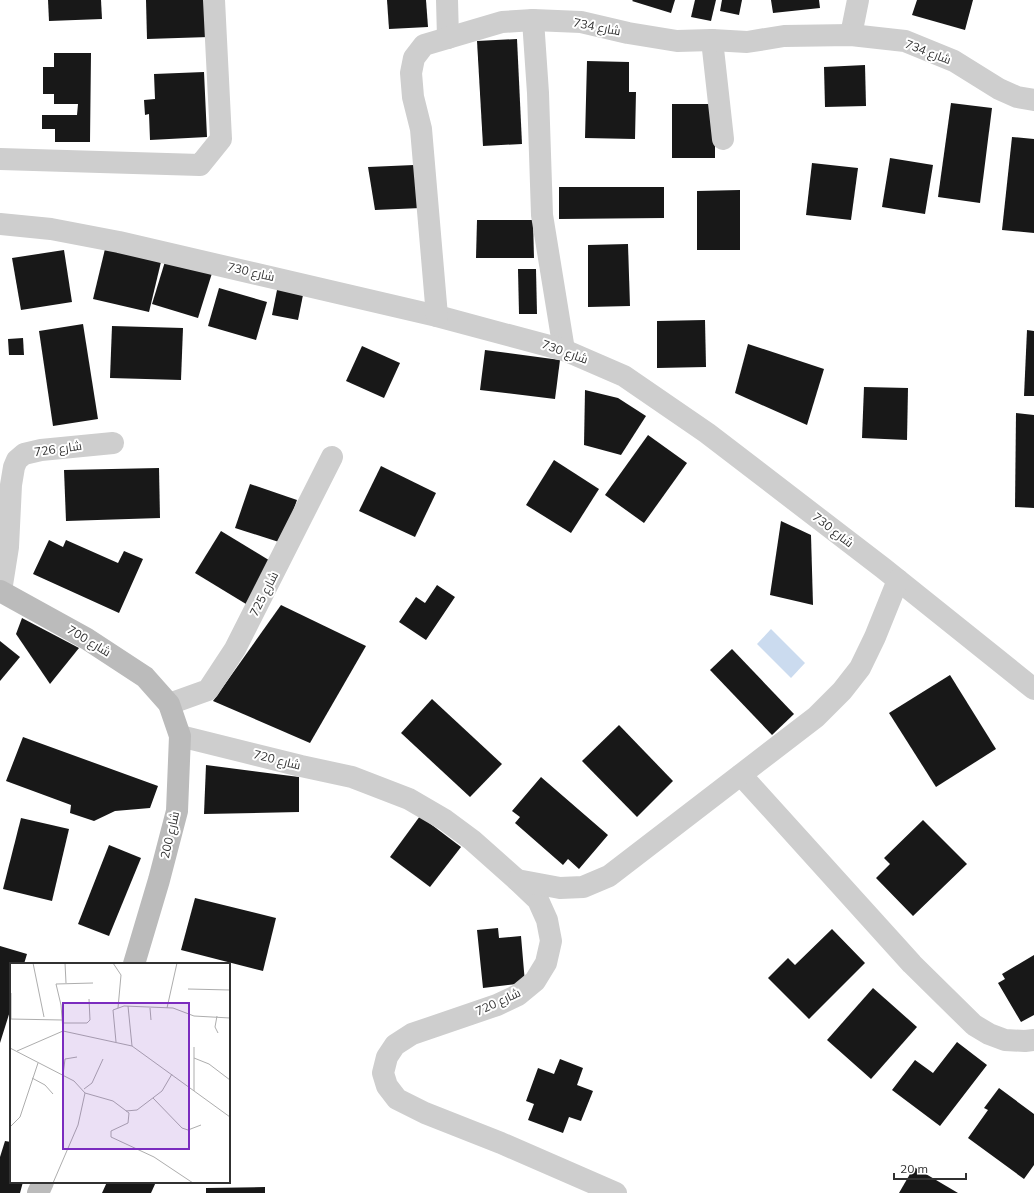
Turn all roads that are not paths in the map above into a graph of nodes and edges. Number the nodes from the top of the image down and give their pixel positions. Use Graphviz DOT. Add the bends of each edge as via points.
graph roads {
  1 [pos="214,0"];
  2 [pos="447,0"];
  3 [pos="858,0"];
  4 [pos="533,20"];
  5 [pos="851,35"];
  6 [pos="448,38"];
  7 [pos="712,40"];
  8 [pos="1034,100"];
  9 [pos="723,139"];
  10 [pos="0,159"];
  11 [pos="0,224"];
  12 [pos="437,316"];
  13 [pos="564,350"];
  14 [pos="113,443"];
  15 [pos="332,457"];
  16 [pos="898,580"];
  17 [pos="0,591"];
  18 [pos="1034,689"];
  19 [pos="169,704"];
  20 [pos="180,736"];
  21 [pos="741,775"];
  22 [pos="517,880"];
  23 [pos="134,963"];
  24 [pos="1034,1040"];
  25 [pos="42,1183"];
  26 [pos="38,1193"];
  27 [pos="616,1193"];
  1 -- 10 [label="street" via="221,138 200,165"];
  2 -- 6 [label="street"];
  3 -- 5 [label="street"];
  4 -- 6 [label="street, شارع 734" via="502,22"];
  4 -- 7 [label="street, شارع 734" via="581,22 677,41"];
  4 -- 13 [label="street" via="542,215"];
  5 -- 7 [label="street, شارع 734" via="784,36 747,42"];
  5 -- 8 [label="street, شارع 734" via="905,41 954,61 999,89 1017,97"];
  6 -- 12 [label="street, شارع 734" via="424,45 414,58 411,73 413,97 421,129"];
  7 -- 9 [label="street"];
  11 -- 12 [label="street, شارع 730" via="51,229 120,242"];
  12 -- 13 [label="street, شارع 730"];
  13 -- 16 [label="street, شارع 730" via="624,376 707,433"];
  14 -- 17 [label="street, شارع 726" via="41,450 24,454 17,460 11,485 8,547"];
  15 -- 19 [label="street, شارع 725" via="236,649 208,690"];
  16 -- 18 [label="street, شارع 730"];
  16 -- 21 [label="street" via="860,668 847,685 816,717"];
  17 -- 19 [label="main road, شارع 700" via="87,639 145,677"];
  19 -- 20 [label="main road, شارع 200"];
  20 -- 22 [label="street, شارع 720" via="352,777 409,798 472,840"];
  20 -- 23 [label="main road, شارع 200" via="177,810"];
  21 -- 22 [label="street" via="609,876 584,887 560,888"];
  21 -- 24 [label="street" via="912,964 974,1025 1005,1040"];
  22 -- 27 [label="street, شارع 720" via="538,900 550,934 546,963 535,981 518,995 458,1020 412,1034 395,1045 387,1057 383,1073 387,1086 397,1099 425,1113"];
  25 -- 26 [label="main road"];
}
